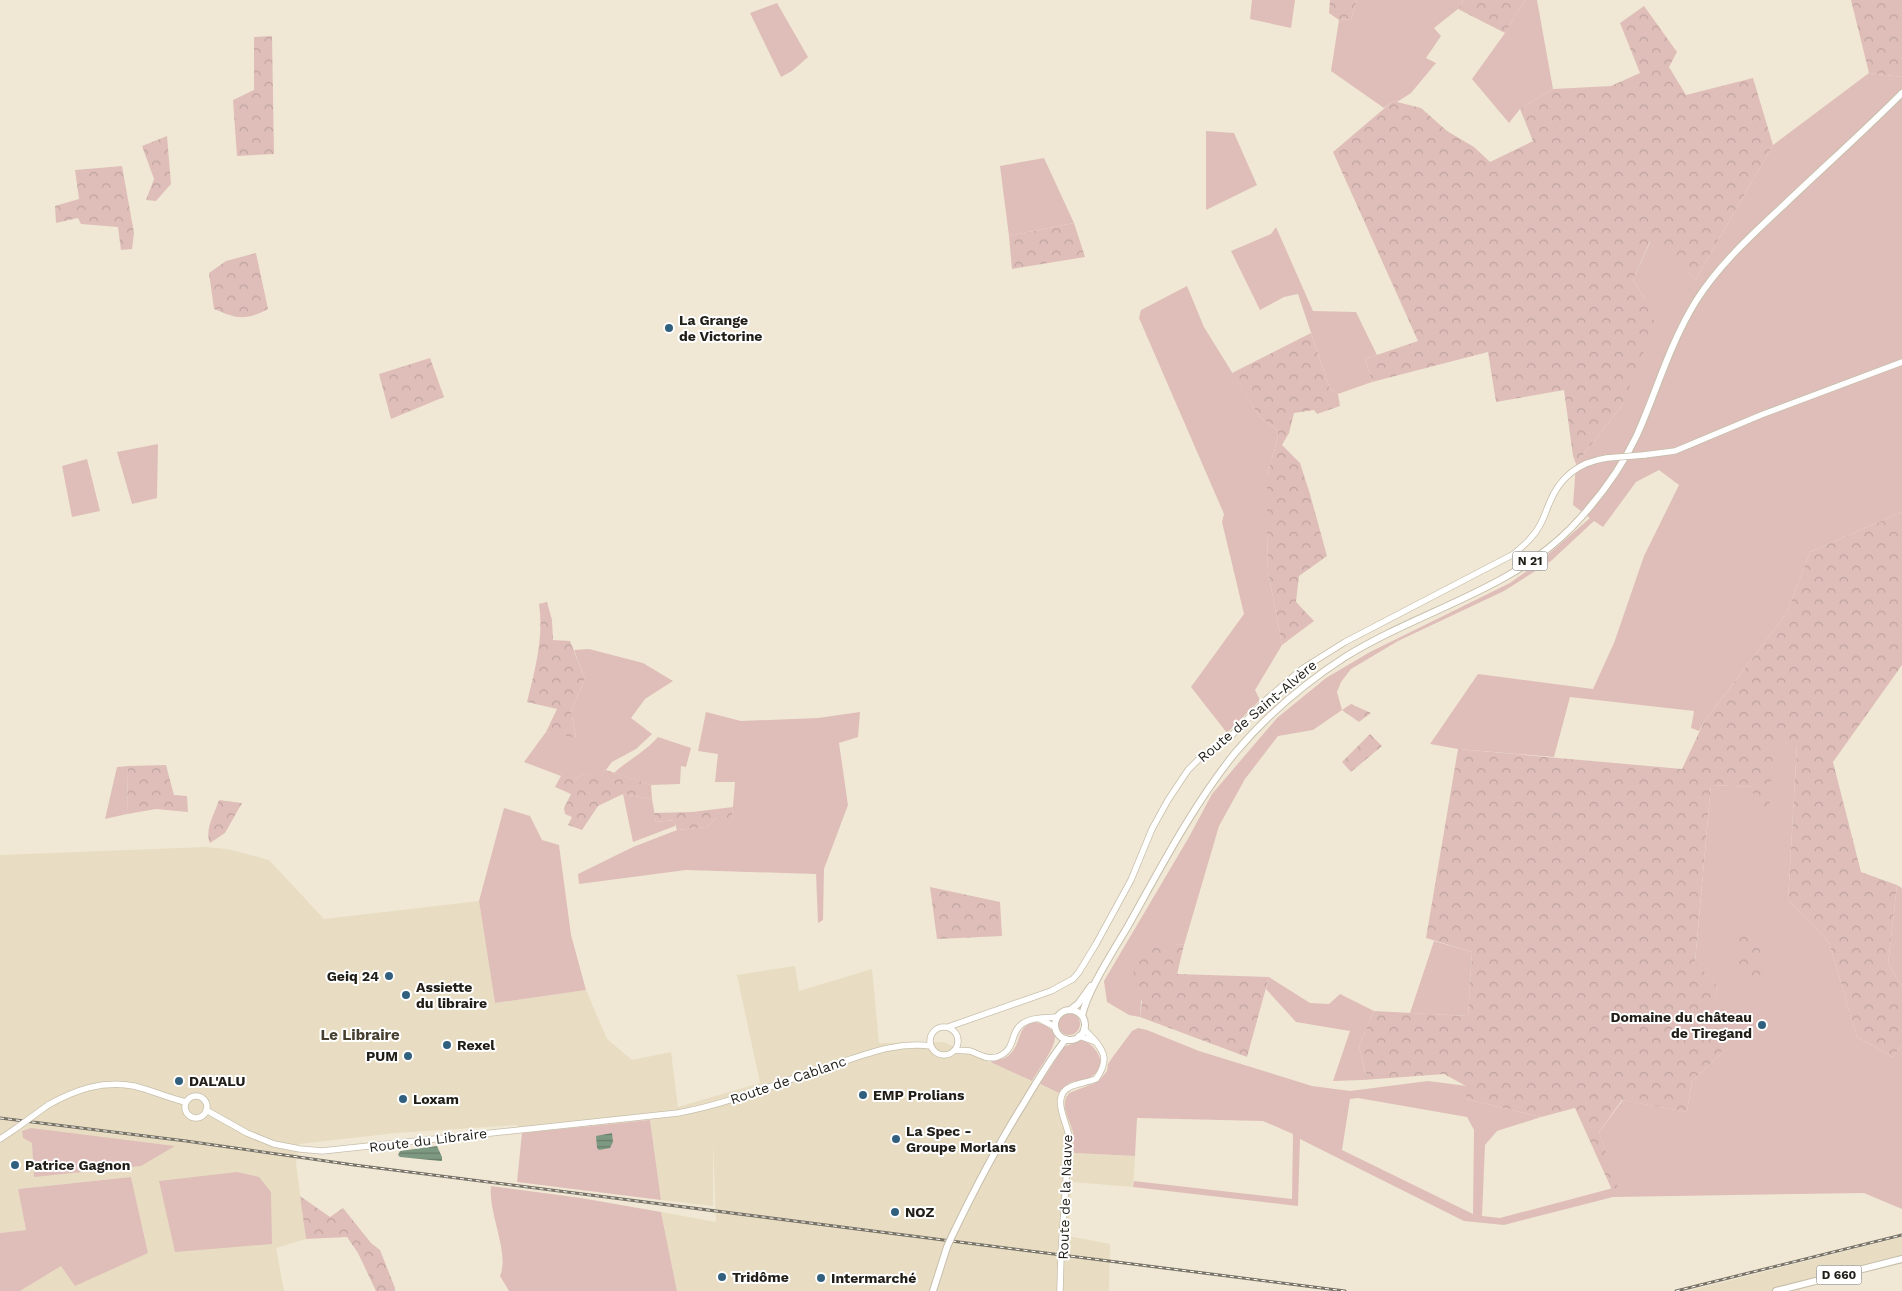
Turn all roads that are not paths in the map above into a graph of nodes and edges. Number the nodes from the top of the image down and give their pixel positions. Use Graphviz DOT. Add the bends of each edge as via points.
graph roads {
  1 [pos="1902,93"];
  2 [pos="1902,362"];
  3 [pos="1103,968"];
  4 [pos="1070,1010"];
  5 [pos="1082,1016"];
  6 [pos="1057,1017"];
  7 [pos="968,1019"];
  8 [pos="1040,1019"];
  9 [pos="948,1027"];
  10 [pos="1055,1027"];
  11 [pos="1084,1029"];
  12 [pos="1059,1035"];
  13 [pos="931,1036"];
  14 [pos="1079,1036"];
  15 [pos="958,1037"];
  16 [pos="1066,1039"];
  17 [pos="1095,1041"];
  18 [pos="917,1044"];
  19 [pos="931,1046"];
  20 [pos="954,1050"];
  21 [pos="970,1051"];
  22 [pos="1054,1054"];
  23 [pos="186,1102"];
  24 [pos="206,1110"];
  25 [pos="659,1115"];
  26 [pos="0,1139"];
  27 [pos="1902,1259"];
  28 [pos="933,1291"];
  29 [pos="1060,1291"];
  30 [pos="1776,1291"];
  1 -- 3 [label="main road, N 21" via="1740,246 1711,281 1681,328 1631,446 1596,500 1570,530 1506,577 1346,657 1278,709 1236,753 1207,792"];
  2 -- 7 [label="main road, Route de Saint-Alvère, bridge" via="1762,414 1675,451 1607,458 1586,463 1567,476 1552,496 1541,524 1514,554 1345,642 1302,669 1267,698 1232,736 1188,770 1152,829 1131,880 1080,972 1073,979 1051,991"];
  3 -- 4 [label="main road, N 21" via="1078,1004"];
  3 -- 5 [label="main road, N 21"];
  4 -- 5 [label="main road"];
  4 -- 6 [label="main road"];
  5 -- 11 [label="main road"];
  6 -- 8 [label="main road"];
  6 -- 10 [label="main road"];
  7 -- 9 [label="main road, Route de Saint-Alvère"];
  7 -- 15 [label="main road"];
  8 -- 10 [label="main road"];
  8 -- 21 [label="main road" via="1023,1023 1011,1048 997,1057"];
  9 -- 13 [label="main road" via="936,1029"];
  9 -- 15 [label="main road"];
  10 -- 12 [label="main road"];
  11 -- 14 [label="main road"];
  11 -- 17 [label="main road"];
  12 -- 16 [label="main road"];
  12 -- 22 [label="main road"];
  13 -- 18 [label="main road"];
  13 -- 19 [label="main road"];
  14 -- 16 [label="main road"];
  14 -- 17 [label="main road"];
  15 -- 20 [label="main road"];
  15 -- 21 [label="main road"];
  16 -- 22 [label="main road"];
  17 -- 29 [label="main road, Route de la Nauve" via="1105,1058 1101,1072 1096,1079 1070,1086 1060,1102 1069,1137"];
  18 -- 19 [label="main road"];
  18 -- 25 [label="main road, Route de Cablanc" via="890,1047 706,1108"];
  19 -- 20 [label="main road" via="942,1054"];
  20 -- 21 [label="main road"];
  22 -- 28 [label="main road, bridge" via="1000,1141 971,1196 952,1236"];
  23 -- 24 [label="main road" via="198,1096 204,1100"];
  23 -- 24 [label="main road" via="185,1109 192,1117 198,1117"];
  23 -- 26 [label="main road, bridge" via="135,1086 88,1087 48,1105"];
  24 -- 25 [label="main road, Route du Libraire" via="263,1140 290,1148 322,1151"];
  27 -- 30 [label="main road, D 660"];
}
